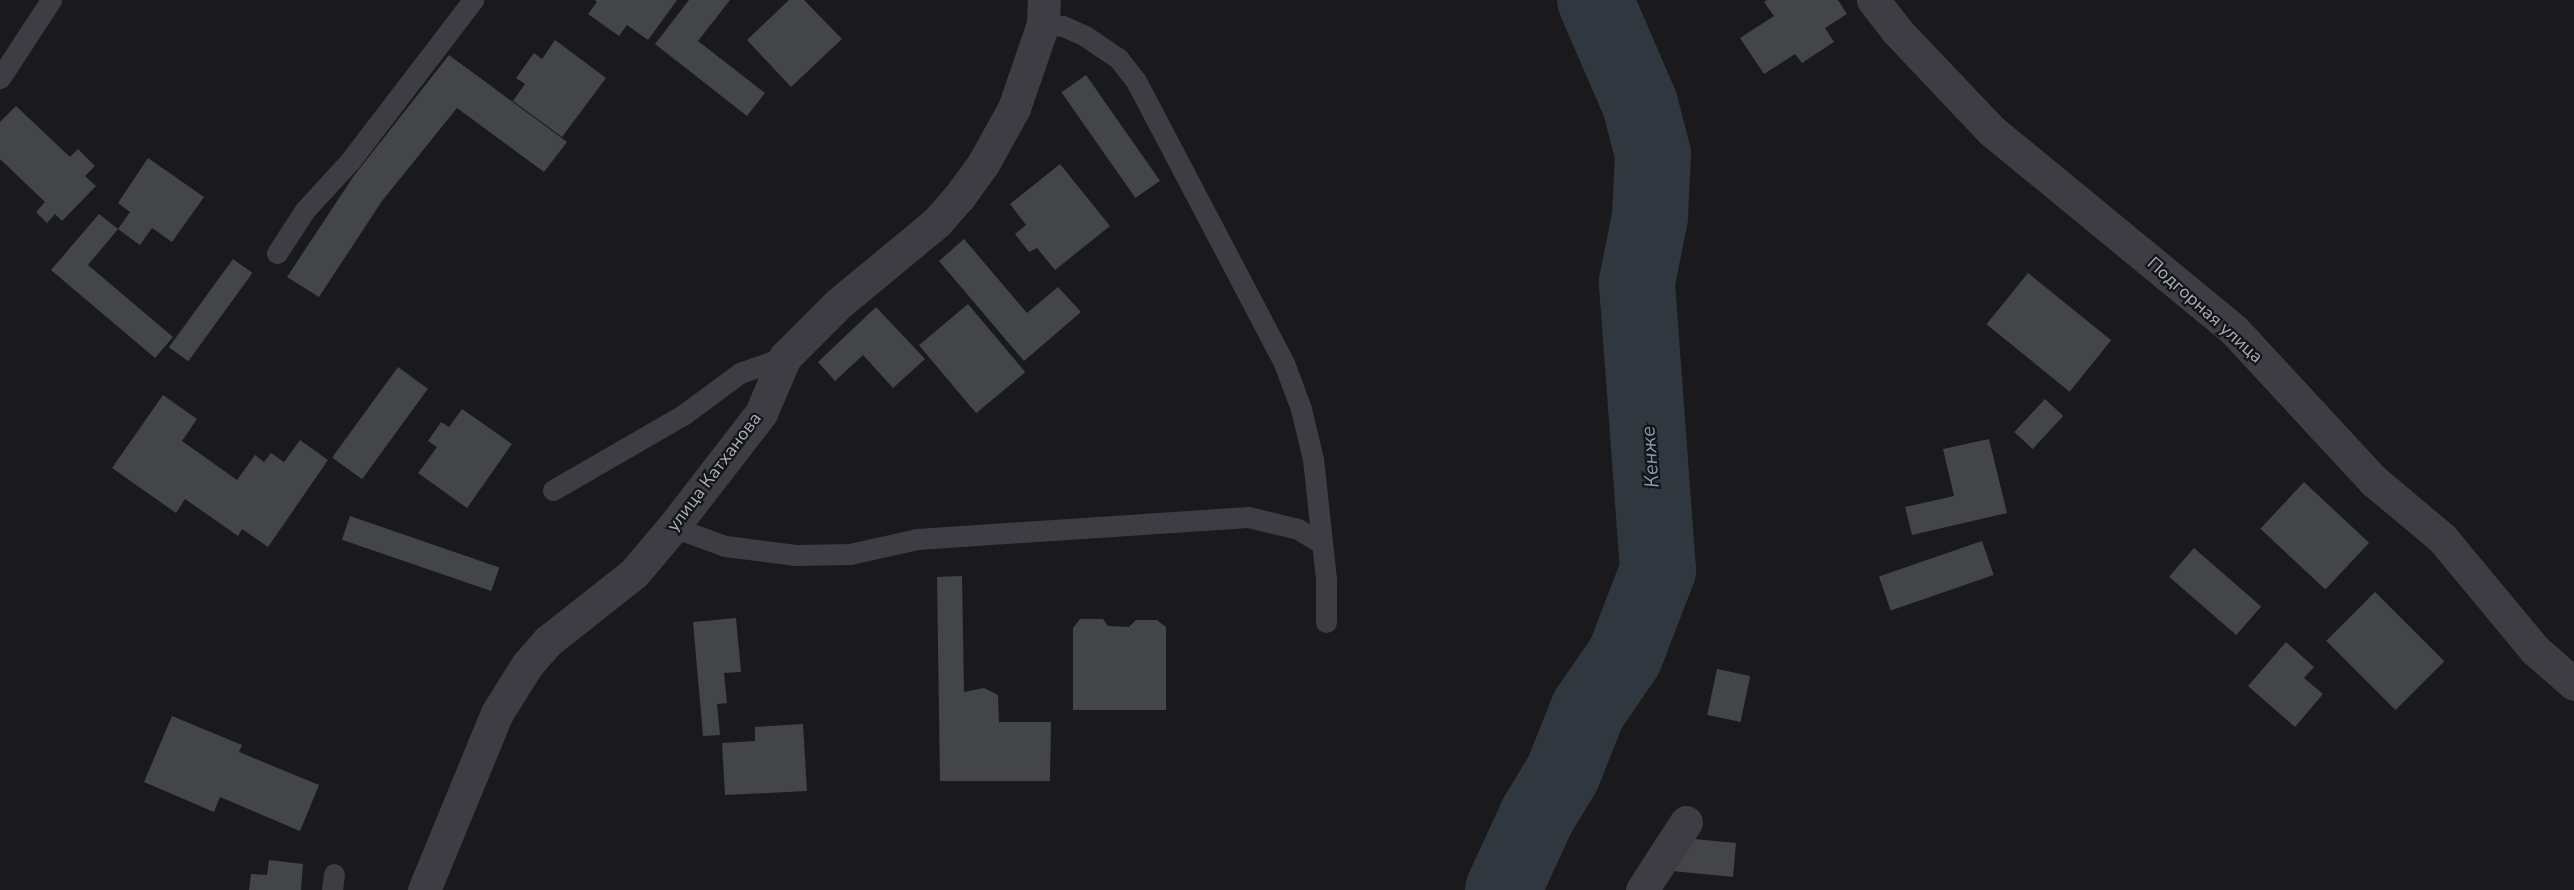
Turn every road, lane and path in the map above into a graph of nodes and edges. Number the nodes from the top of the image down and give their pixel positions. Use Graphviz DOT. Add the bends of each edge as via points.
graph roads {
  1 [pos="51,0"];
  2 [pos="473,0"];
  3 [pos="1873,0"];
  4 [pos="1044,12"];
  5 [pos="0,78"];
  6 [pos="277,253"];
  7 [pos="785,357"];
  8 [pos="553,490"];
  9 [pos="673,527"];
  10 [pos="1320,542"];
  11 [pos="1326,622"];
  12 [pos="2574,684"];
  13 [pos="1686,822"];
  14 [pos="424,890"];
  15 [pos="1642,890"];
  1 -- 5 [label="lane"];
  2 -- 6 [label="lane" via="350,160 305,210"];
  3 -- 12 [label="street, Подгорная улица" via="1992,132 2234,330 2351,458 2442,538 2534,649"];
  4 -- 7 [label="street, улица Катханова" via="1014,108 983,164 959,197 937,222 838,304"];
  4 -- 10 [label="lane" via="1118,58 1157,114 1284,363 1313,459"];
  7 -- 8 [label="lane" via="740,373 683,415"];
  7 -- 9 [label="street, улица Катханова" via="761,413"];
  9 -- 10 [label="lane" via="725,546 795,555 850,554 917,539 1248,518 1280,523"];
  9 -- 14 [label="street, улица Катханова" via="634,573 548,641 527,665 497,713"];
  10 -- 11 [label="lane" via="1326,579"];
  13 -- 15 [label="street"];
}
